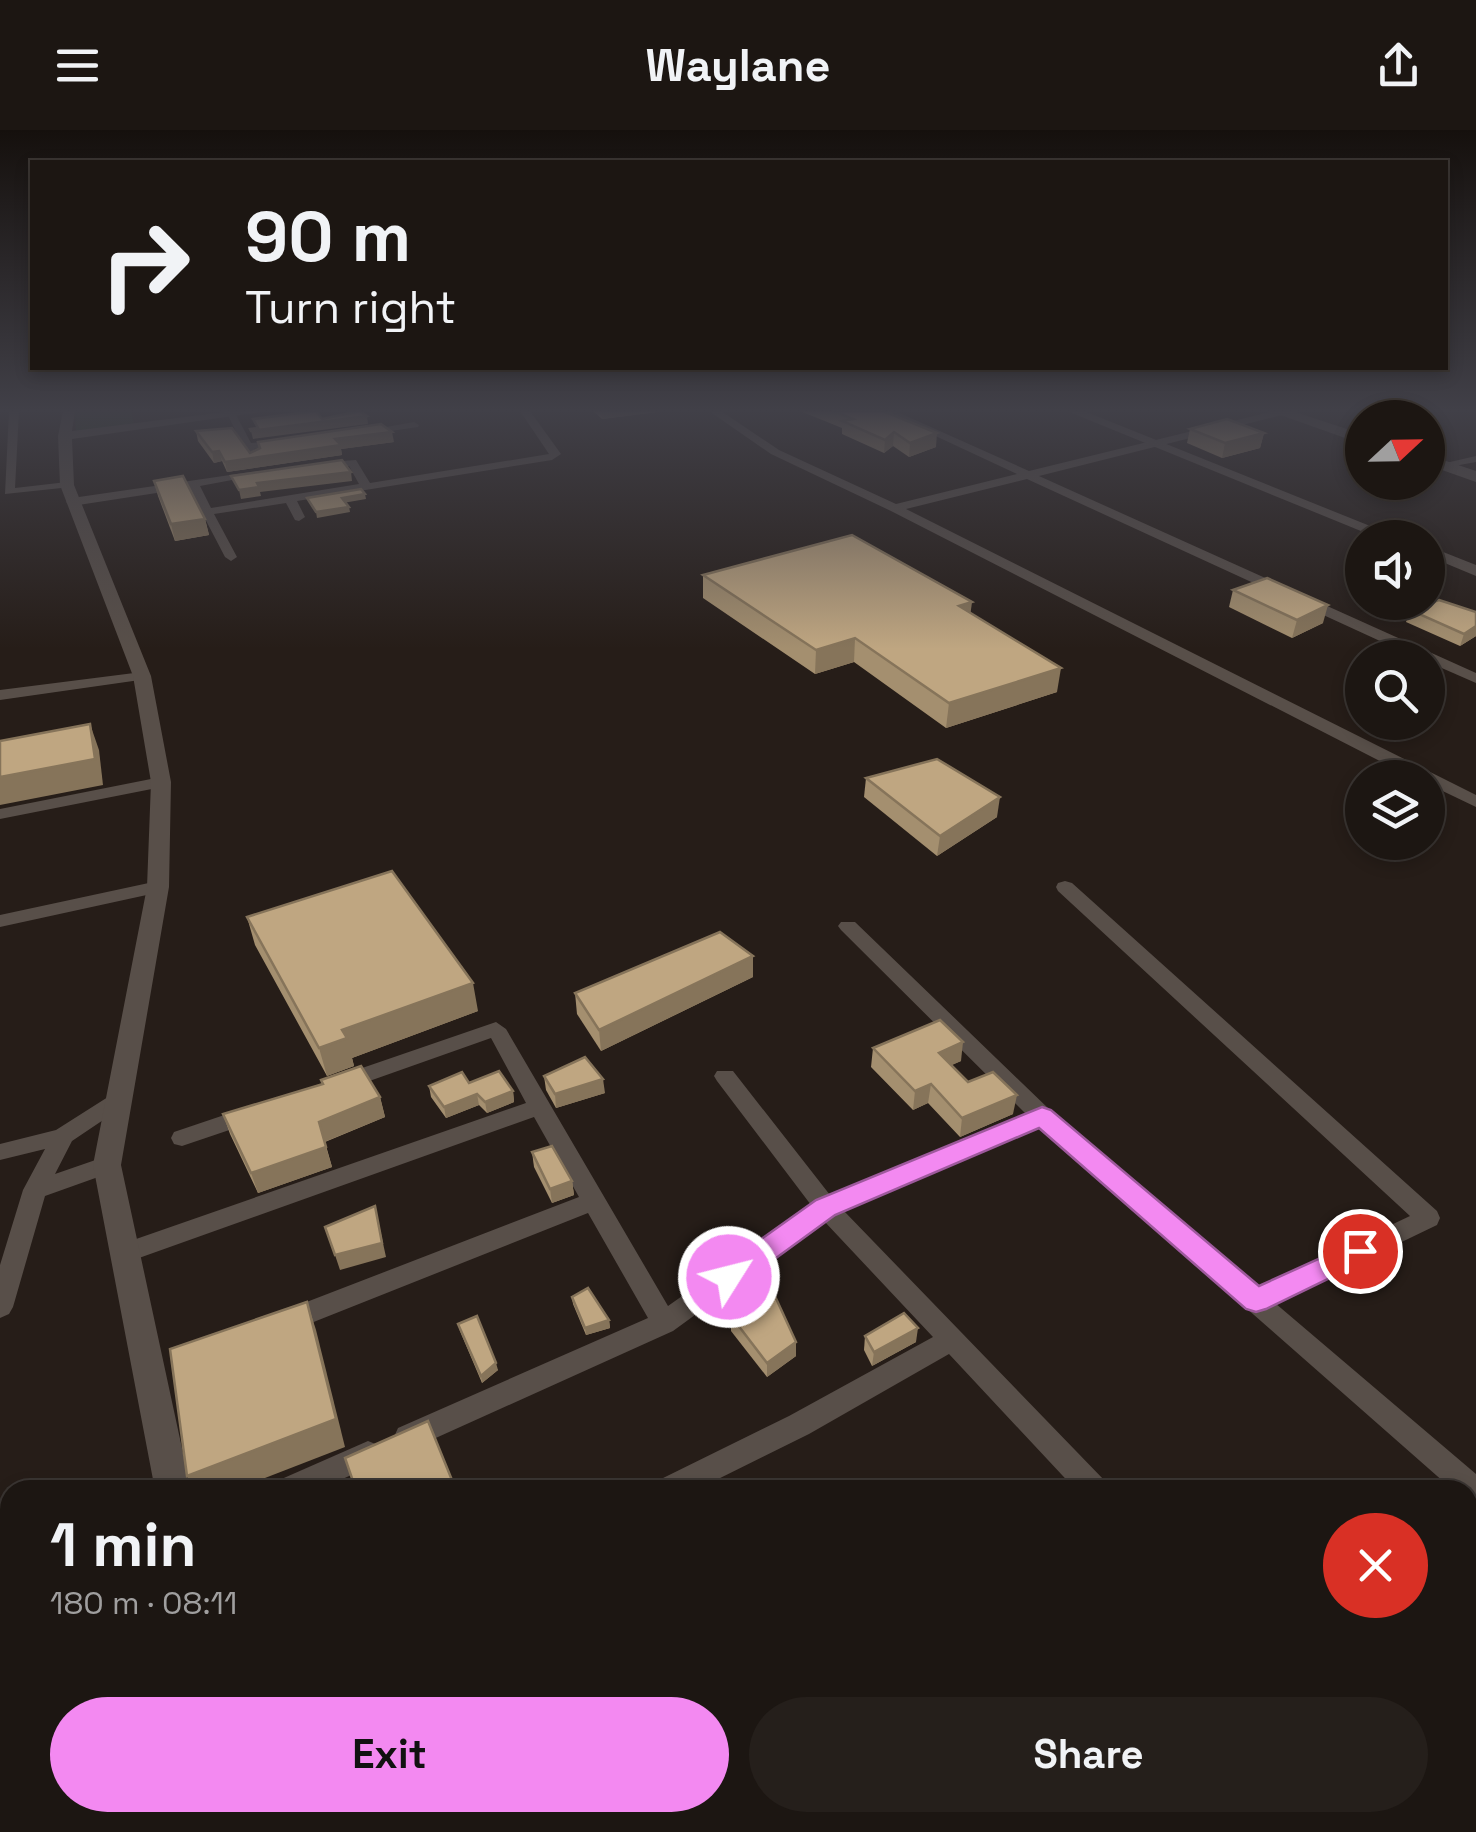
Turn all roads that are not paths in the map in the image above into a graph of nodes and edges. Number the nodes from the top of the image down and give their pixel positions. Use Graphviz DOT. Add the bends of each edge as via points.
graph roads {
  1 [pos="70,490"];
  2 [pos="114,490"];
  3 [pos="196,490"];
  4 [pos="338,490"];
  5 [pos="857,490"];
  6 [pos="963,490"];
  7 [pos="1063,490"];
  8 [pos="1275,490"];
  9 [pos="4,492"];
  10 [pos="70,494"];
  11 [pos="290,498"];
  12 [pos="895,508"];
  13 [pos="207,512"];
  14 [pos="298,517"];
  15 [pos="1348,520"];
  16 [pos="231,557"];
  17 [pos="1445,558"];
  18 [pos="1476,570"];
  19 [pos="142,676"];
  20 [pos="1476,678"];
  21 [pos="0,695"];
  22 [pos="1392,760"];
  23 [pos="161,782"];
  24 [pos="1445,787"];
  25 [pos="1476,802"];
  26 [pos="0,814"];
  27 [pos="158,886"];
  28 [pos="1065,887"];
  29 [pos="0,921"];
  30 [pos="848,926"];
  31 [pos="725,1076"];
  32 [pos="330,1087"];
  33 [pos="119,1098"];
  34 [pos="274,1106"];
  35 [pos="538,1107"];
  36 [pos="1042,1116"];
  37 [pos="63,1136"];
  38 [pos="182,1138"];
  39 [pos="0,1152"];
  40 [pos="107,1164"];
  41 [pos="35,1190"];
  42 [pos="596,1200"];
  43 [pos="826,1207"];
  44 [pos="124,1252"];
  45 [pos="8,1254"];
  46 [pos="1256,1300"];
  47 [pos="0,1306"];
  48 [pos="664,1323"];
  49 [pos="259,1332"];
  50 [pos="952,1340"];
  51 [pos="172,1480"];
  52 [pos="311,1480"];
  53 [pos="687,1480"];
  54 [pos="1085,1480"];
  55 [pos="1462,1480"];
  1 -- 10 [label="street"];
  2 -- 10 [label="street"];
  3 -- 13 [label="street"];
  4 -- 11 [label="street"];
  5 -- 12 [label="street"];
  6 -- 12 [label="street"];
  7 -- 20 [label="street"];
  8 -- 15 [label="street"];
  9 -- 10 [label="street"];
  10 -- 19 [label="street"];
  11 -- 13 [label="street"];
  11 -- 14 [label="street"];
  12 -- 22 [label="street"];
  13 -- 16 [label="street"];
  17 -- 18 [label="street"];
  19 -- 21 [label="street"];
  19 -- 23 [label="street"];
  23 -- 26 [label="street"];
  23 -- 27 [label="street"];
  24 -- 25 [label="street"];
  27 -- 29 [label="street"];
  27 -- 33 [label="street"];
  28 -- 46 [label="street" via="1428,1218"];
  30 -- 36 [label="street"];
  31 -- 43 [label="street"];
  32 -- 35 [label="street" via="496,1029"];
  33 -- 37 [label="street"];
  33 -- 40 [label="street"];
  34 -- 38 [label="street"];
  35 -- 42 [label="street"];
  35 -- 44 [label="street"];
  36 -- 43 [label="street"];
  36 -- 46 [label="street"];
  37 -- 39 [label="street"];
  37 -- 41 [label="street"];
  40 -- 41 [label="street"];
  40 -- 44 [label="street"];
  41 -- 45 [label="street"];
  42 -- 48 [label="street"];
  42 -- 49 [label="street"];
  43 -- 48 [label="street"];
  43 -- 50 [label="street"];
  44 -- 51 [label="street" via="159,1371"];
  45 -- 47 [label="street"];
  46 -- 55 [label="street"];
  48 -- 52 [label="street"];
  50 -- 53 [label="street"];
  50 -- 54 [label="street"];
}
